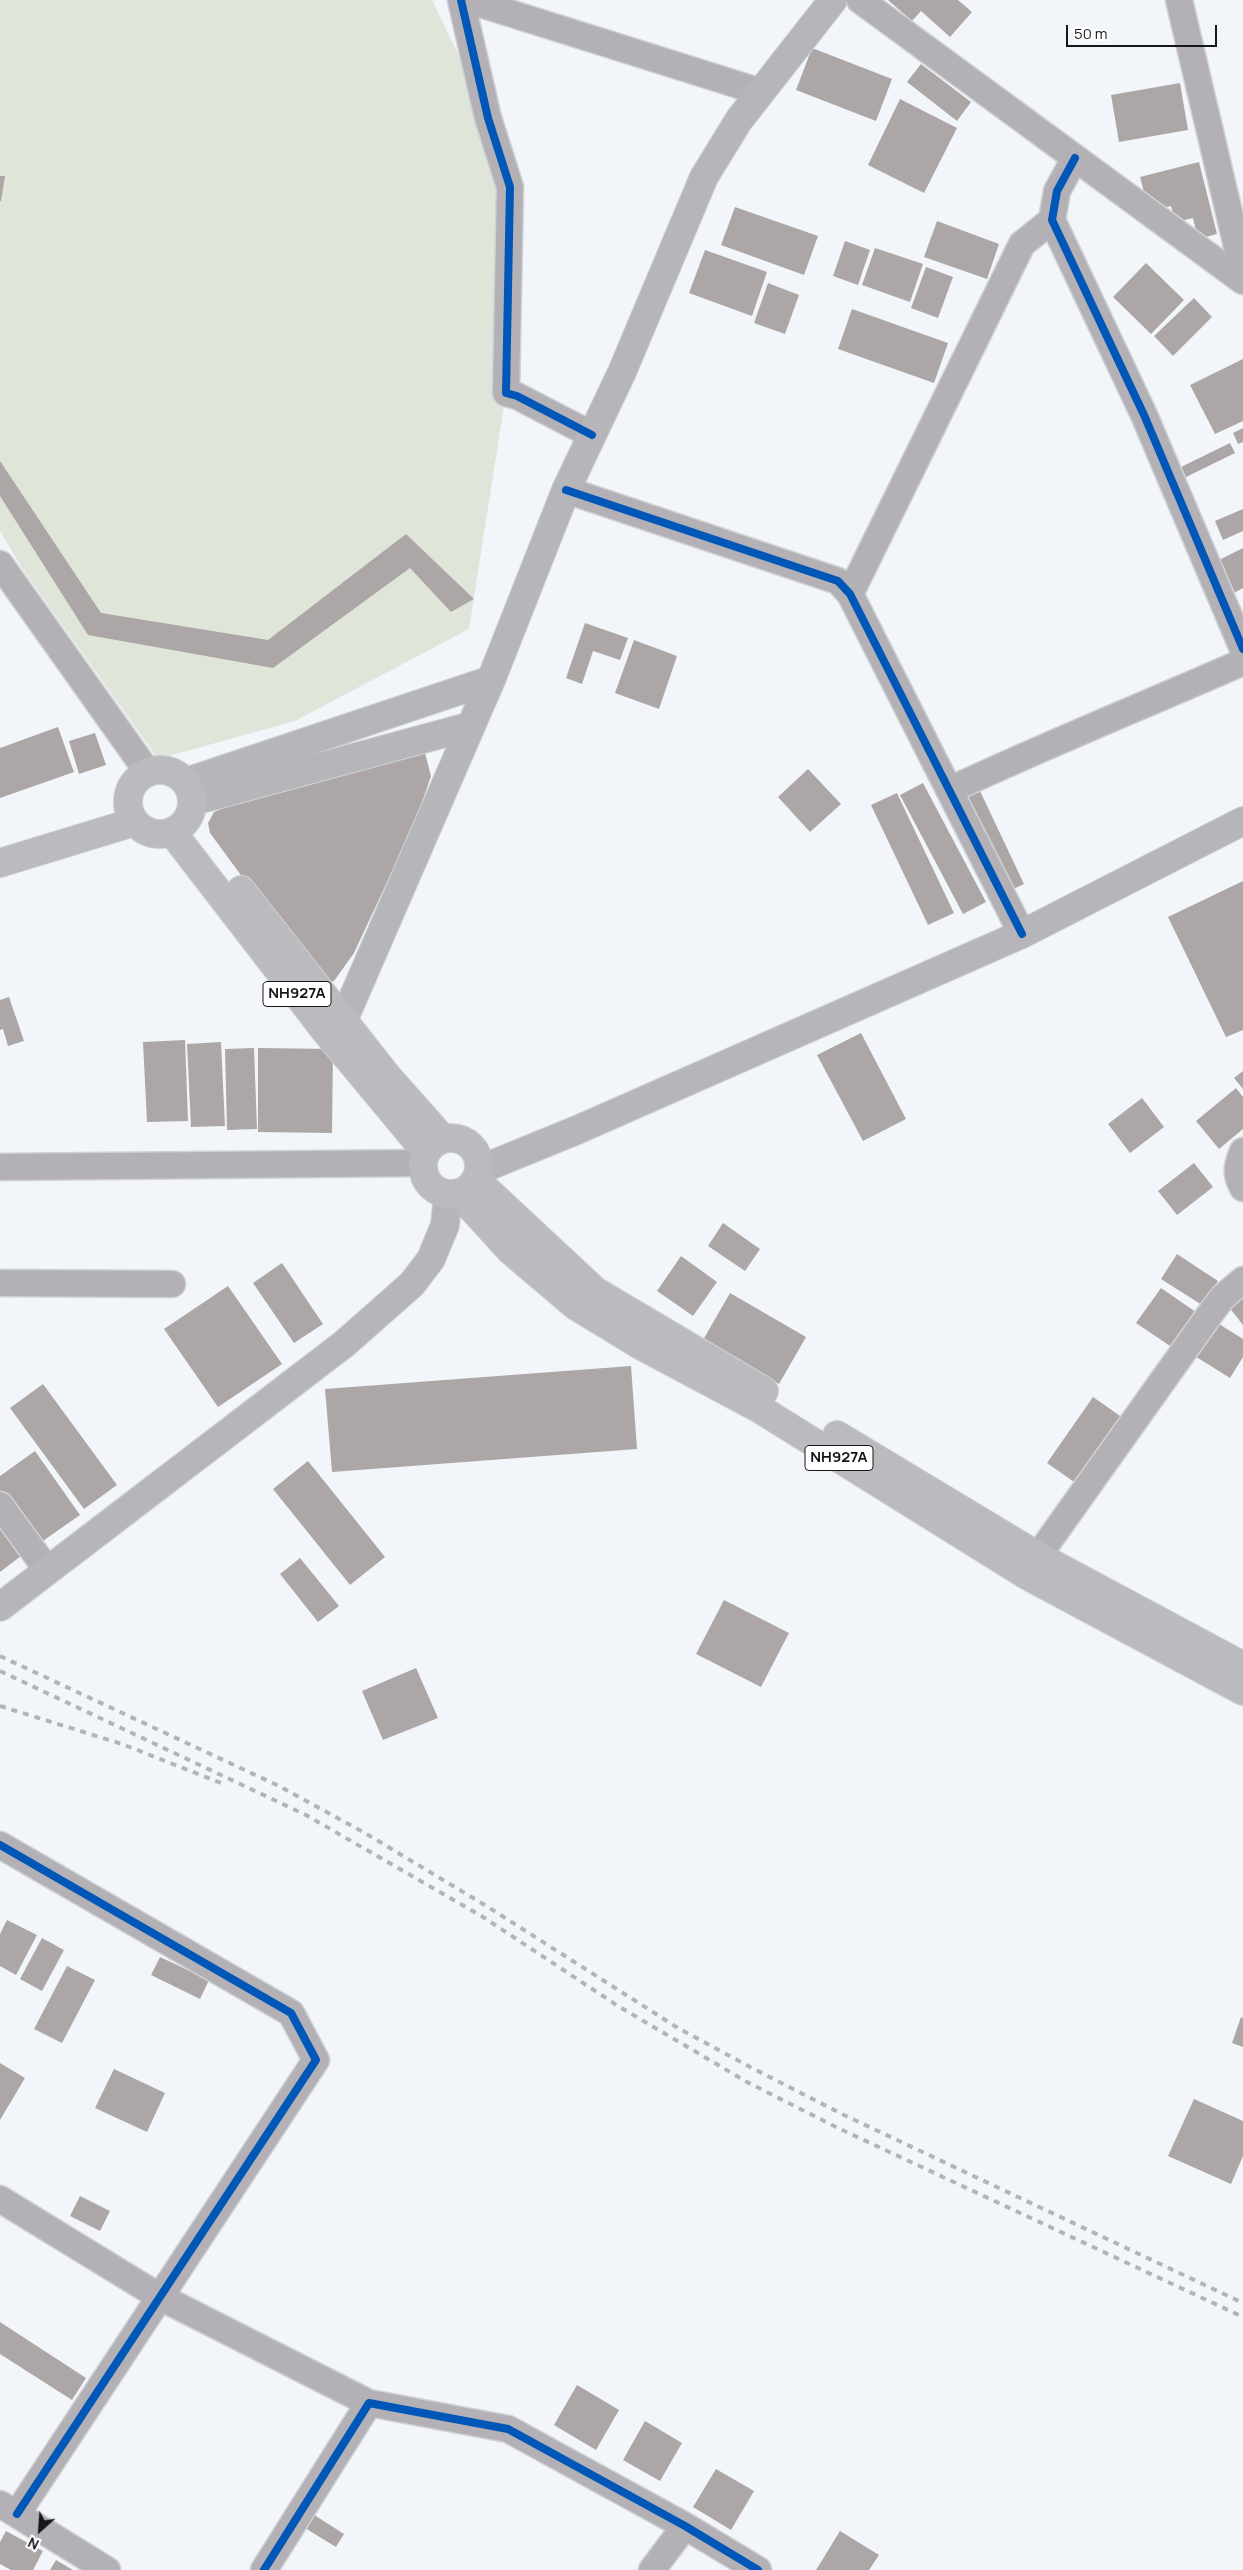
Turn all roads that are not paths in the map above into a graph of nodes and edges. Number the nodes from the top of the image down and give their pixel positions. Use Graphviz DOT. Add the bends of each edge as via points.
graph roads {
  1 [pos="461,0"];
  2 [pos="468,0"];
  3 [pos="833,0"];
  4 [pos="860,0"];
  5 [pos="1179,0"];
  6 [pos="761,92"];
  7 [pos="1075,158"];
  8 [pos="1052,220"];
  9 [pos="1243,272"];
  10 [pos="1243,281"];
  11 [pos="592,435"];
  12 [pos="566,490"];
  13 [pos="0,564"];
  14 [pos="850,594"];
  15 [pos="1243,649"];
  16 [pos="1243,662"];
  17 [pos="490,680"];
  18 [pos="471,726"];
  19 [pos="147,771"];
  20 [pos="950,790"];
  21 [pos="185,809"];
  22 [pos="131,814"];
  23 [pos="1243,821"];
  24 [pos="0,846"];
  25 [pos="0,862"];
  26 [pos="1022,934"];
  27 [pos="343,1021"];
  28 [pos="431,1151"];
  29 [pos="1243,1151"];
  30 [pos="0,1167"];
  31 [pos="466,1185"];
  32 [pos="1243,1188"];
  33 [pos="1243,1280"];
  34 [pos="0,1283"];
  35 [pos="172,1284"];
  36 [pos="0,1505"];
  37 [pos="1038,1556"];
  38 [pos="48,1571"];
  39 [pos="0,1607"];
  40 [pos="1243,1666"];
  41 [pos="1243,1691"];
  42 [pos="0,1846"];
  43 [pos="0,2199"];
  44 [pos="160,2297"];
  45 [pos="369,2403"];
  46 [pos="8,2509"];
  47 [pos="685,2526"];
  48 [pos="107,2570"];
  49 [pos="264,2570"];
  50 [pos="652,2570"];
  51 [pos="758,2570"];
  1 -- 11 [label="street" via="488,118 510,187 506,393"];
  2 -- 6 [label="street"];
  3 -- 6 [label="main road"];
  4 -- 7 [label="street"];
  5 -- 9 [label="street"];
  6 -- 11 [label="main road" via="720,148 704,177"];
  7 -- 8 [label="street" via="1057,191"];
  7 -- 10 [label="street"];
  8 -- 14 [label="street" via="1022,244"];
  8 -- 15 [label="street" via="1144,416"];
  11 -- 12 [label="main road"];
  12 -- 14 [label="street" via="838,581"];
  12 -- 17 [label="main road"];
  13 -- 19 [label="street"];
  14 -- 20 [label="street"];
  16 -- 20 [label="street" via="1045,745"];
  17 -- 18 [label="main road"];
  17 -- 21 [label="main road"];
  18 -- 21 [label="main road"];
  18 -- 27 [label="main road"];
  19 -- 21 [label="highway, NH927A" via="172,772"];
  19 -- 22 [label="highway" via="130,790"];
  20 -- 26 [label="street"];
  21 -- 22 [label="highway" via="165,835 148,832"];
  21 -- 27 [label="highway, NH927A"];
  21 -- 28 [label="highway, NH927A" via="327,1034"];
  22 -- 24 [label="highway"];
  22 -- 25 [label="highway"];
  23 -- 26 [label="main road"];
  26 -- 31 [label="main road" via="577,1130"];
  27 -- 28 [label="highway, NH927A"];
  28 -- 30 [label="street"];
  28 -- 31 [label="highway, NH927A" via="424,1174 429,1184 437,1191"];
  28 -- 31 [label="highway, NH927A" via="454,1138 465,1141 476,1154"];
  29 -- 32 [label="street" via="1237,1177"];
  31 -- 37 [label="highway, NH927A" via="595,1291"];
  31 -- 38 [label="main road" via="430,1259 412,1284 344,1344"];
  31 -- 41 [label="highway, NH927A" via="510,1250 576,1306 640,1345 760,1409 1028,1576"];
  33 -- 37 [label="street" via="1213,1310"];
  34 -- 35 [label="street"];
  36 -- 38 [label="street"];
  37 -- 40 [label="highway, NH927A"];
  38 -- 39 [label="main road"];
  42 -- 44 [label="street" via="291,2013 316,2060"];
  43 -- 44 [label="street"];
  44 -- 45 [label="street"];
  44 -- 46 [label="street"];
  45 -- 47 [label="street" via="508,2429"];
  45 -- 49 [label="street"];
  46 -- 48 [label="street"];
  47 -- 50 [label="street"];
  47 -- 51 [label="street"];
}
